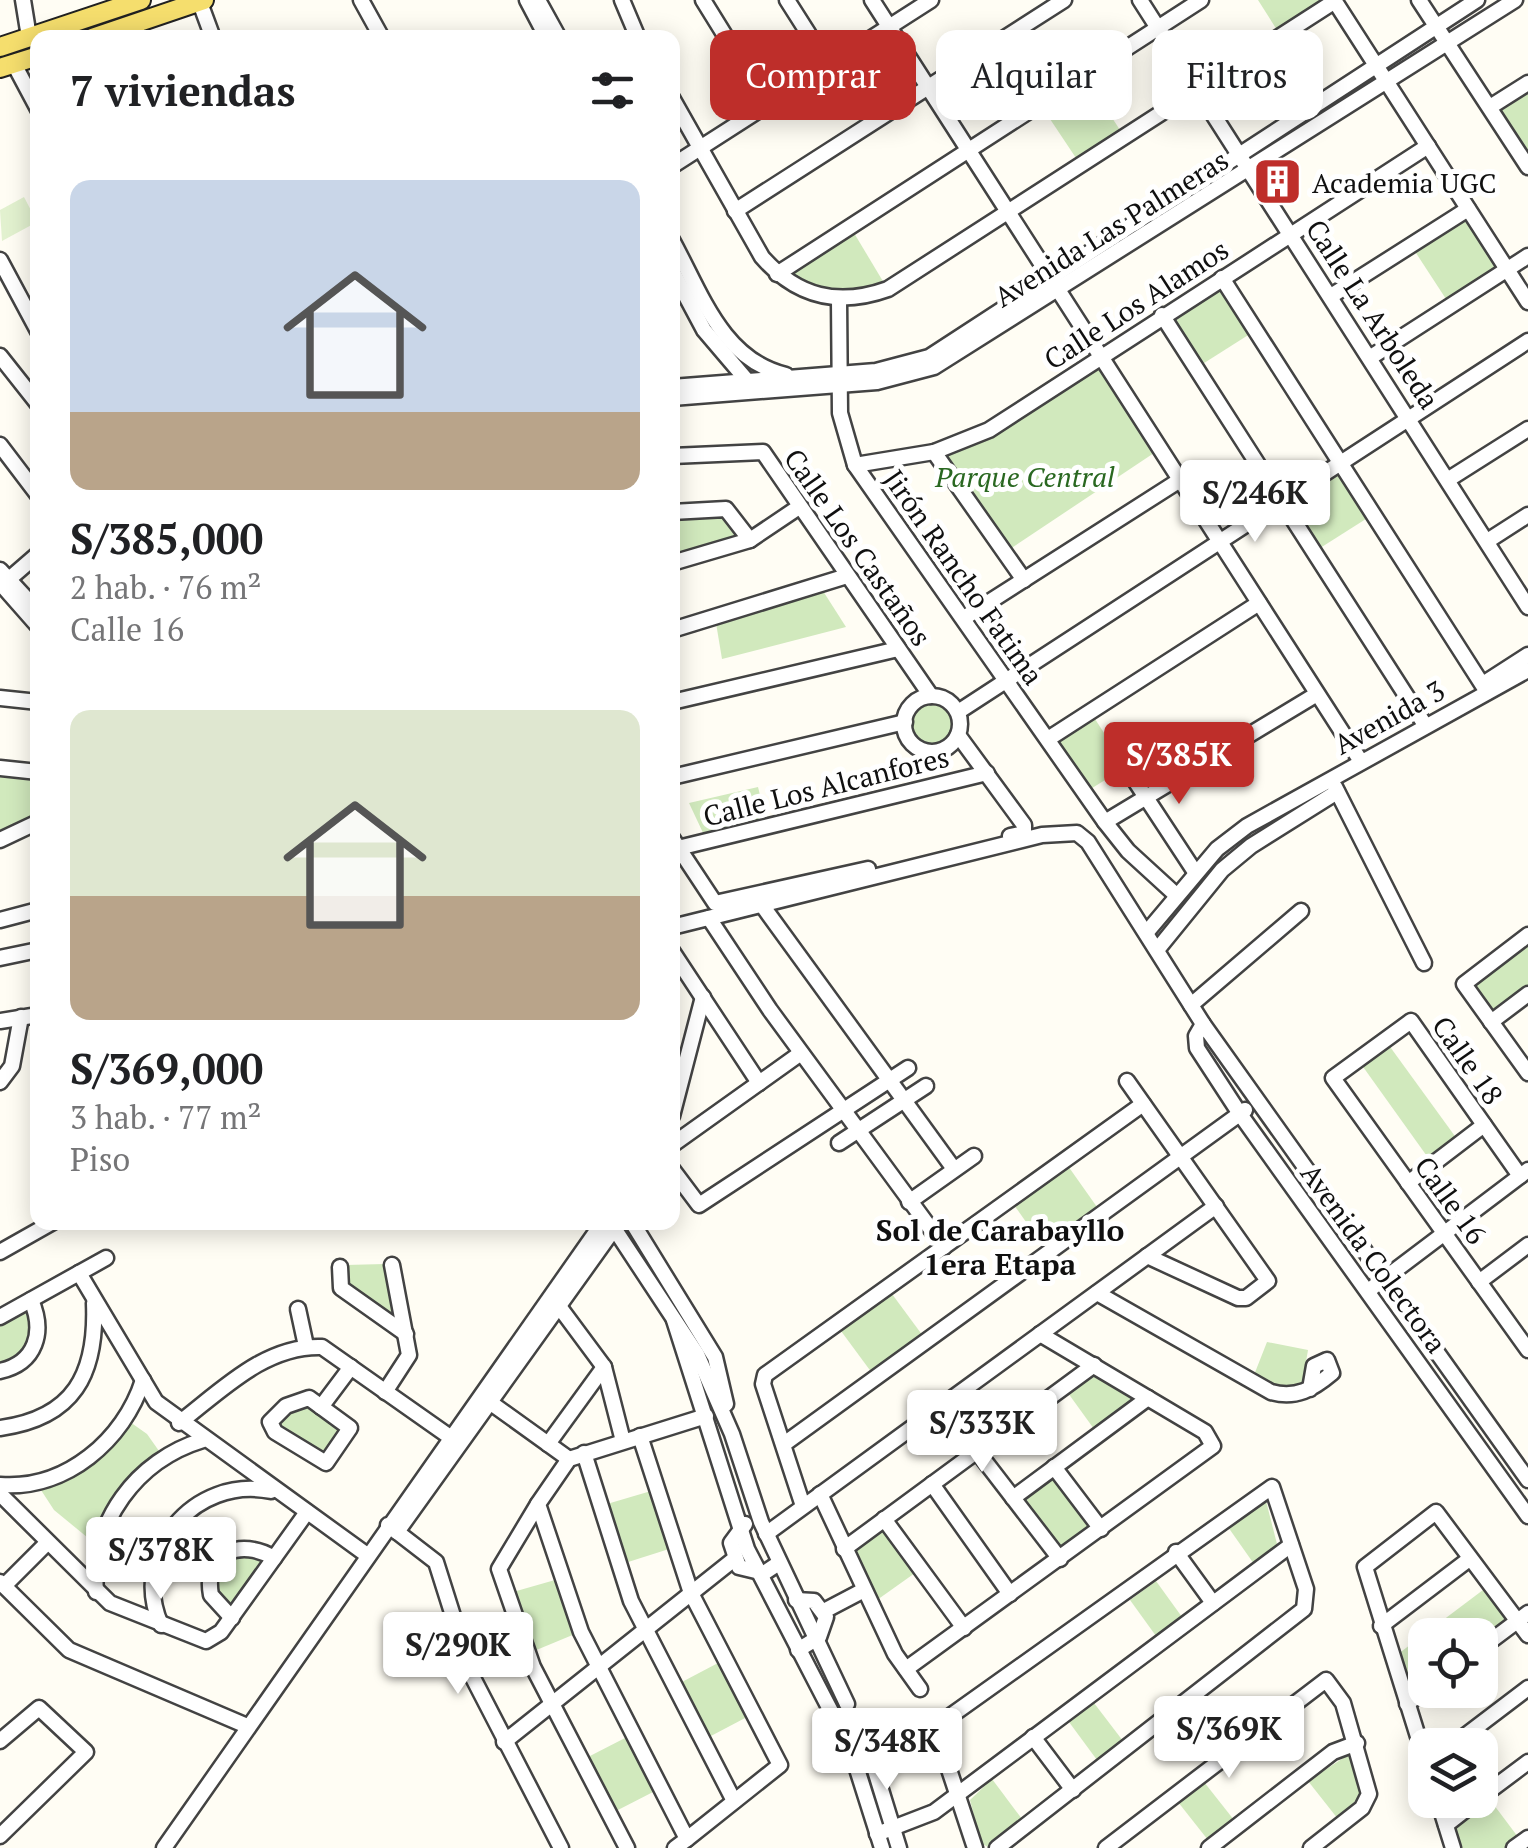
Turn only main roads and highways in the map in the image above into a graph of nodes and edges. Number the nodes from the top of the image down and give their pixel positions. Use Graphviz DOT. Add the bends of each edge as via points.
graph roads {
  1 [pos="141,0"];
  2 [pos="201,0"];
  3 [pos="53,30"];
  4 [pos="115,30"];
  5 [pos="30,38"];
  6 [pos="0,47"];
  1 -- 3 [label="main road"];
  2 -- 4 [label="main road"];
  5 -- 6 [label="main road"];
}
